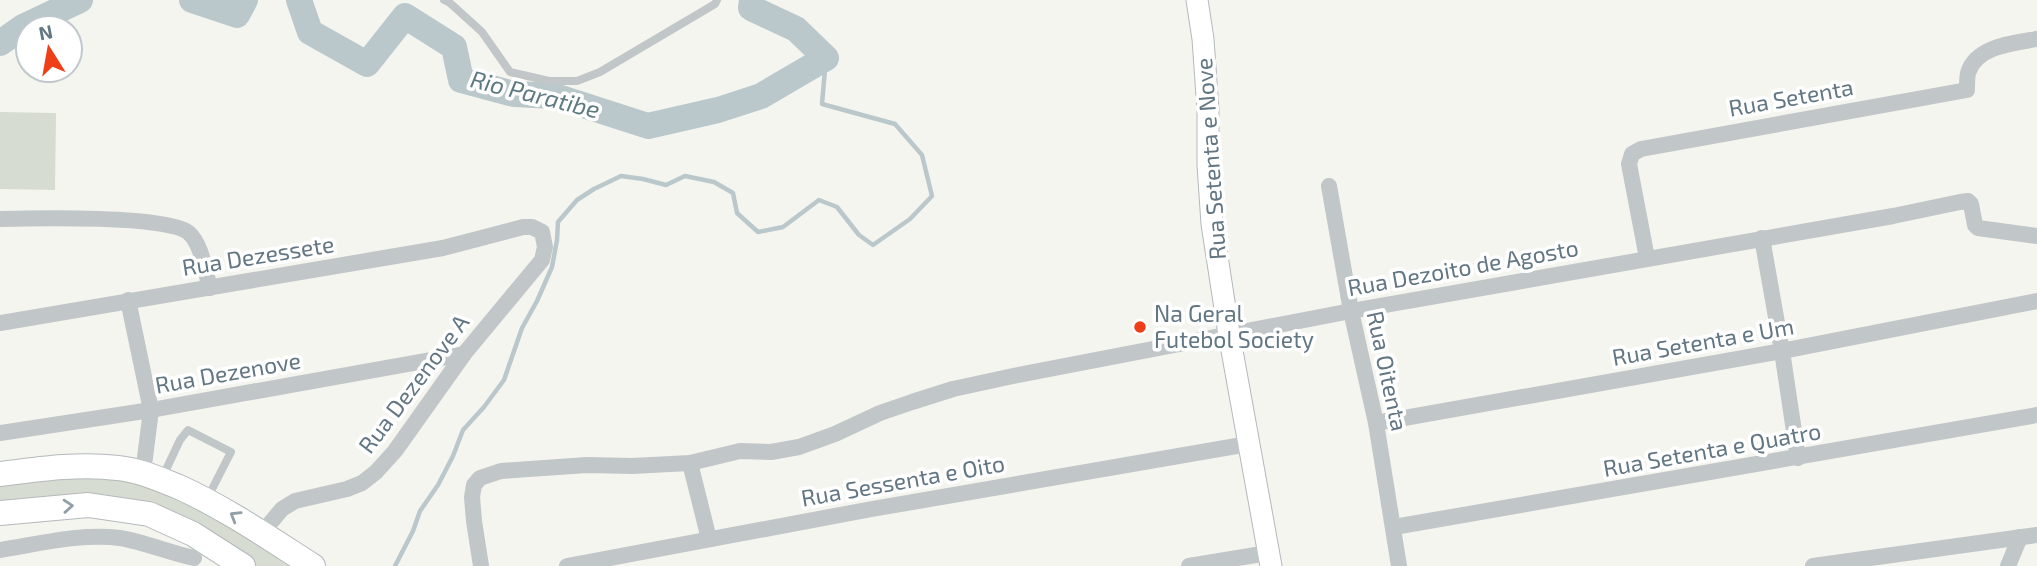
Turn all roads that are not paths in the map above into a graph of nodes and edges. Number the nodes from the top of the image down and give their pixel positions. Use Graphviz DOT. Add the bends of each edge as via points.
graph roads {
  1 [pos="444,0"];
  2 [pos="717,0"];
  3 [pos="1197,0"];
  4 [pos="2037,38"];
  5 [pos="1329,186"];
  6 [pos="0,219"];
  7 [pos="523,227"];
  8 [pos="2037,236"];
  9 [pos="1762,239"];
  10 [pos="1647,258"];
  11 [pos="210,288"];
  12 [pos="128,300"];
  13 [pos="2037,301"];
  14 [pos="1351,311"];
  15 [pos="0,323"];
  16 [pos="1229,334"];
  17 [pos="1782,351"];
  18 [pos="464,354"];
  19 [pos="151,410"];
  20 [pos="2037,415"];
  21 [pos="1376,423"];
  22 [pos="0,433"];
  23 [pos="1248,444"];
  24 [pos="1798,458"];
  25 [pos="690,463"];
  26 [pos="0,474"];
  27 [pos="152,476"];
  28 [pos="206,500"];
  29 [pos="0,513"];
  30 [pos="1394,527"];
  31 [pos="262,533"];
  32 [pos="2037,535"];
  33 [pos="2020,537"];
  34 [pos="709,539"];
  35 [pos="0,550"];
  36 [pos="194,553"];
  37 [pos="1269,559"];
  38 [pos="243,566"];
  39 [pos="313,566"];
  40 [pos="481,566"];
  41 [pos="567,566"];
  42 [pos="1189,566"];
  43 [pos="1399,566"];
  44 [pos="1813,566"];
  45 [pos="2008,566"];
  1 -- 2 [label="lane" via="482,32 510,72 549,81 577,81 600,72"];
  3 -- 16 [label="street, Rua Setenta e Nove" via="1208,110 1212,225"];
  4 -- 10 [label="street, Rua Setenta" via="1980,55 1972,63 1967,90 1632,154 1629,164"];
  5 -- 14 [label="street, Rua Oitenta"];
  6 -- 11 [label="street" via="132,221 184,228 198,247"];
  7 -- 11 [label="street, Rua Dezessete" via="443,248"];
  7 -- 18 [label="street, Rua Dezenove A" via="542,232 542,260"];
  8 -- 9 [label="street, Rua Dezoito de Agosto" via="1978,228 1968,201"];
  9 -- 10 [label="street, Rua Dezoito de Agosto"];
  9 -- 17 [label="street"];
  10 -- 14 [label="street, Rua Dezoito de Agosto"];
  11 -- 12 [label="street, Rua Dezessete"];
  12 -- 15 [label="street, Rua Dezessete"];
  12 -- 19 [label="street"];
  13 -- 17 [label="street, Rua Setenta e Um"];
  14 -- 16 [label="street, Rua Dezoito de Agosto"];
  14 -- 21 [label="street, Rua Oitenta"];
  16 -- 23 [label="street, Rua Setenta e Nove"];
  16 -- 25 [label="street, Rua Dezoito de Agosto" via="953,389 799,447 740,451"];
  17 -- 21 [label="street, Rua Setenta e Um"];
  17 -- 24 [label="street"];
  18 -- 19 [label="street, Rua Dezenove"];
  18 -- 31 [label="street, Rua Dezenove A" via="376,472 347,489 295,501"];
  19 -- 22 [label="street, Rua Dezenove"];
  19 -- 27 [label="street"];
  20 -- 24 [label="street, Rua Setenta e Quatro"];
  21 -- 30 [label="street, Rua Oitenta"];
  23 -- 34 [label="street, Rua Sessenta e Oito"];
  23 -- 37 [label="street, Rua Setenta e Nove"];
  24 -- 30 [label="street, Rua Setenta e Quatro"];
  25 -- 34 [label="street"];
  25 -- 40 [label="street, Rua Dezoito de Agosto" via="551,467 501,471 480,478 472,497"];
  26 -- 27 [label="main road" via="74,466 118,468"];
  27 -- 28 [label="main road"];
  27 -- 28 [label="lane" via="188,430 231,452"];
  31 -- 28 [label="main road, one-way"];
  29 -- 36 [label="main road, one-way" via="88,505 149,514"];
  30 -- 43 [label="street, Rua Oitenta"];
  31 -- 39 [label="main road"];
  32 -- 33 [label="street"];
  33 -- 44 [label="street"];
  33 -- 45 [label="street"];
  34 -- 41 [label="street, Rua Sessenta e Oito"];
  35 -- 36 [label="street" via="106,537 171,553"];
  36 -- 38 [label="main road"];
  37 -- 42 [label="street"];
}
